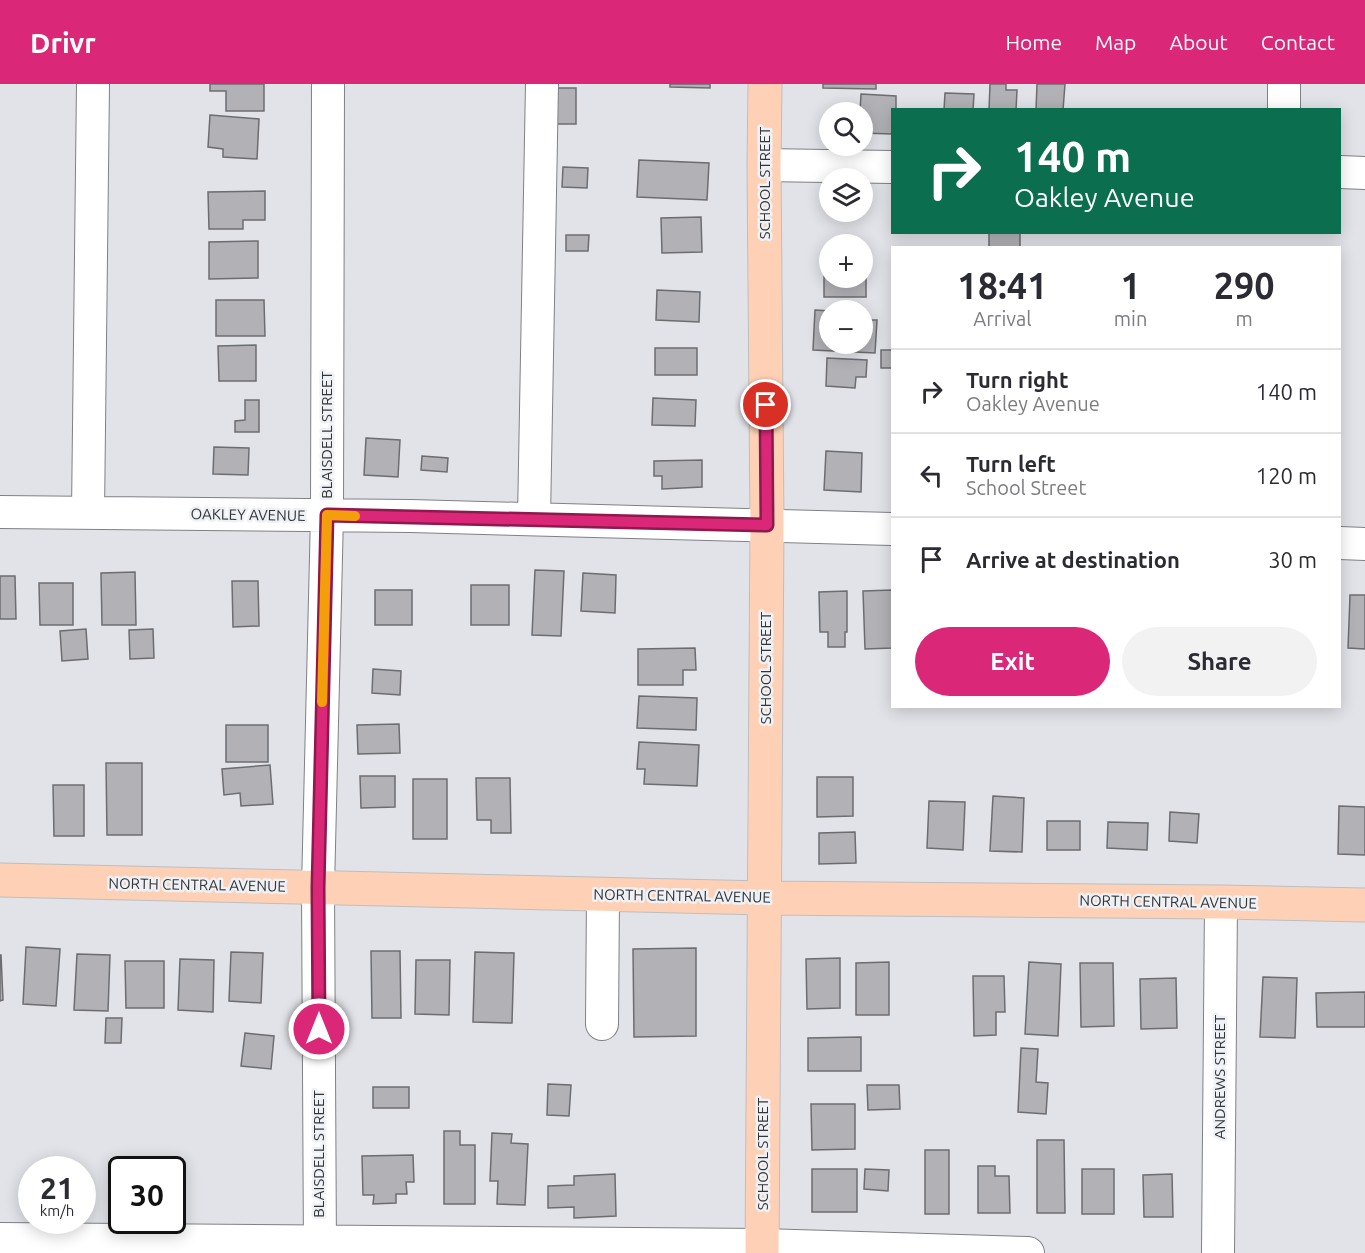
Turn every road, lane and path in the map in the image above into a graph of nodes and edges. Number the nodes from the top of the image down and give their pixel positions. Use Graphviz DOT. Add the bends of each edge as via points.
graph roads {
  1 [pos="93,84"];
  2 [pos="328,84"];
  3 [pos="542,84"];
  4 [pos="765,84"];
  5 [pos="1284,84"];
  6 [pos="1284,108"];
  7 [pos="764,165"];
  8 [pos="891,166"];
  9 [pos="1341,172"];
  10 [pos="1365,173"];
  11 [pos="0,512"];
  12 [pos="88,513"];
  13 [pos="327,515"];
  14 [pos="534,519"];
  15 [pos="767,525"];
  16 [pos="891,529"];
  17 [pos="1341,543"];
  18 [pos="1365,543"];
  19 [pos="0,880"];
  20 [pos="318,888"];
  21 [pos="603,895"];
  22 [pos="764,898"];
  23 [pos="1221,902"];
  24 [pos="1365,905"];
  25 [pos="602,1024"];
  26 [pos="0,1239"];
  27 [pos="320,1247"];
  28 [pos="762,1249"];
  29 [pos="1028,1253"];
  30 [pos="1218,1253"];
  1 -- 12 [label="street"];
  2 -- 13 [label="street, BLAISDELL STREET"];
  3 -- 14 [label="street"];
  4 -- 7 [label="main road, SCHOOL STREET"];
  5 -- 6 [label="street"];
  7 -- 8 [label="street"];
  7 -- 15 [label="main road, SCHOOL STREET"];
  9 -- 10 [label="street"];
  11 -- 12 [label="street, OAKLEY AVENUE"];
  12 -- 13 [label="street, OAKLEY AVENUE"];
  13 -- 14 [label="street, OAKLEY AVENUE"];
  13 -- 20 [label="street, BLAISDELL STREET"];
  14 -- 15 [label="street, OAKLEY AVENUE"];
  15 -- 16 [label="street, OAKLEY AVENUE"];
  15 -- 22 [label="main road, SCHOOL STREET"];
  17 -- 18 [label="street"];
  19 -- 20 [label="main road, NORTH CENTRAL AVENUE"];
  20 -- 21 [label="main road, NORTH CENTRAL AVENUE"];
  20 -- 27 [label="street, BLAISDELL STREET"];
  21 -- 22 [label="main road, NORTH CENTRAL AVENUE"];
  21 -- 25 [label="street"];
  22 -- 23 [label="main road, NORTH CENTRAL AVENUE"];
  22 -- 28 [label="main road, SCHOOL STREET"];
  23 -- 24 [label="main road, NORTH CENTRAL AVENUE"];
  23 -- 30 [label="street, ANDREWS STREET"];
  26 -- 27 [label="street"];
  27 -- 28 [label="street"];
  28 -- 29 [label="street"];
}
